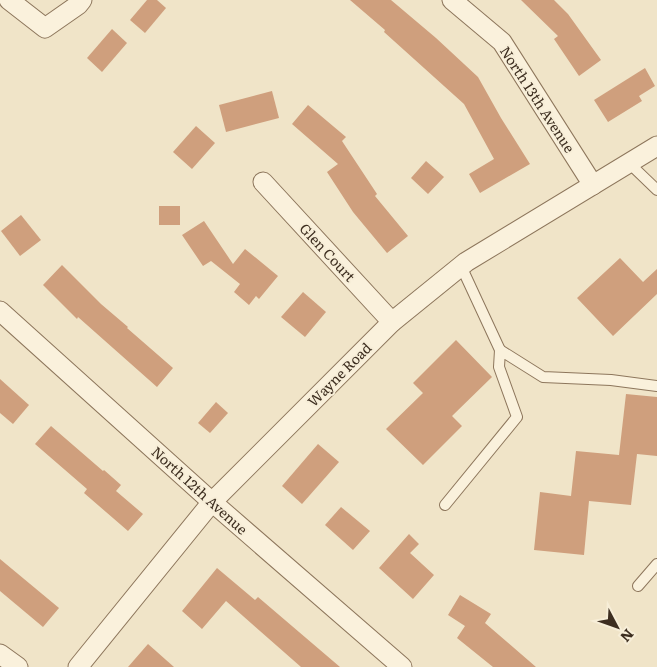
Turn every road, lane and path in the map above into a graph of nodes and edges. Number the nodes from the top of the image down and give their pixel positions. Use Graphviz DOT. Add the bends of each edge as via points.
graph roads {
  1 [pos="9,0"];
  2 [pos="82,0"];
  3 [pos="452,0"];
  4 [pos="657,146"];
  5 [pos="629,163"];
  6 [pos="263,182"];
  7 [pos="593,185"];
  8 [pos="657,190"];
  9 [pos="461,266"];
  10 [pos="0,311"];
  11 [pos="392,322"];
  12 [pos="500,350"];
  13 [pos="657,386"];
  14 [pos="212,502"];
  15 [pos="445,505"];
  16 [pos="657,564"];
  17 [pos="638,586"];
  18 [pos="0,654"];
  19 [pos="18,667"];
  20 [pos="78,667"];
  21 [pos="402,667"];
  1 -- 2 [label="street" via="45,28"];
  3 -- 7 [label="street, North 13th Avenue" via="502,42"];
  4 -- 5 [label="street, Wayne Road"];
  5 -- 7 [label="street, Wayne Road"];
  5 -- 8 [label="lane"];
  6 -- 11 [label="street, Glen Court"];
  7 -- 9 [label="street, Wayne Road"];
  9 -- 11 [label="street, Wayne Road"];
  9 -- 12 [label="lane"];
  10 -- 14 [label="street, North 12th Avenue"];
  11 -- 14 [label="street, Wayne Road"];
  12 -- 13 [label="lane" via="543,376"];
  12 -- 15 [label="lane" via="499,367 516,417"];
  14 -- 20 [label="street, Wayne Road"];
  14 -- 21 [label="street, North 12th Avenue"];
  16 -- 17 [label="lane"];
  18 -- 19 [label="street"];
}
